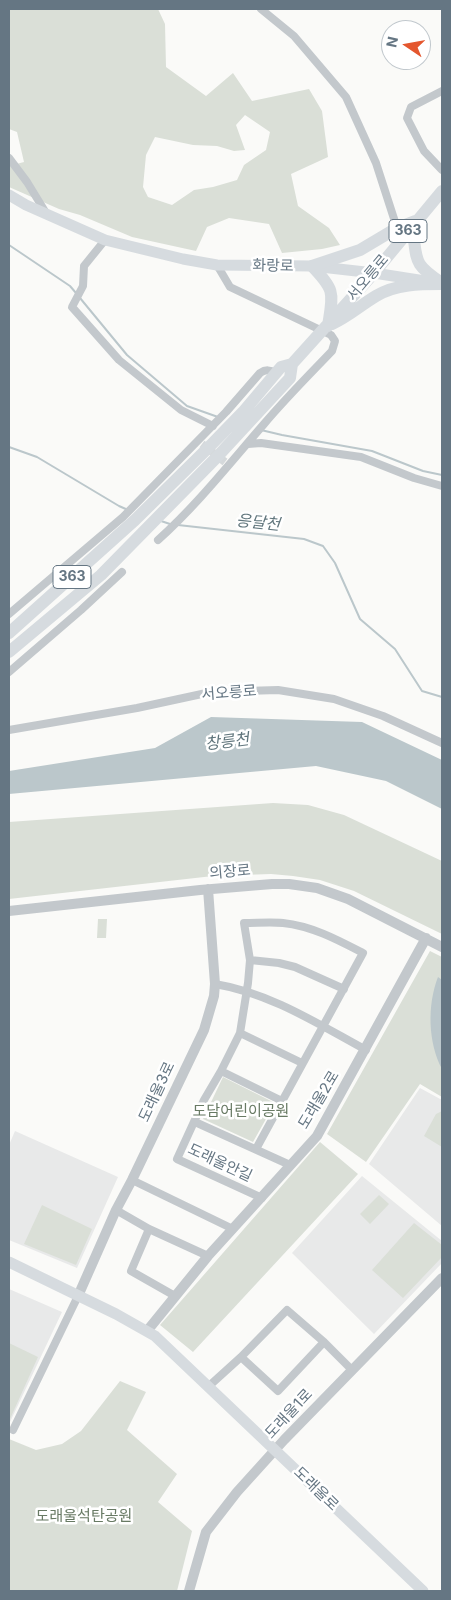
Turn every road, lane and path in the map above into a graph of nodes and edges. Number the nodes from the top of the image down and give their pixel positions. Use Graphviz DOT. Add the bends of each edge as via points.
graph roads {
  1 [pos="261,9"];
  2 [pos="442,91"];
  3 [pos="9,158"];
  4 [pos="442,170"];
  5 [pos="442,191"];
  6 [pos="9,195"];
  7 [pos="48,215"];
  8 [pos="415,223"];
  9 [pos="397,228"];
  10 [pos="104,240"];
  11 [pos="217,265"];
  12 [pos="312,266"];
  13 [pos="374,273"];
  14 [pos="442,284"];
  15 [pos="325,328"];
  16 [pos="292,364"];
  17 [pos="276,373"];
  18 [pos="247,417"];
  19 [pos="214,425"];
  20 [pos="235,429"];
  21 [pos="248,444"];
  22 [pos="442,486"];
  23 [pos="130,517"];
  24 [pos="158,540"];
  25 [pos="122,572"];
  26 [pos="9,614"];
  27 [pos="9,633"];
  28 [pos="9,652"];
  29 [pos="9,672"];
  30 [pos="9,730"];
  31 [pos="442,743"];
  32 [pos="208,890"];
  33 [pos="9,911"];
  34 [pos="426,938"];
  35 [pos="442,946"];
  36 [pos="250,960"];
  37 [pos="215,984"];
  38 [pos="344,989"];
  39 [pos="247,992"];
  40 [pos="324,1027"];
  41 [pos="240,1033"];
  42 [pos="366,1050"];
  43 [pos="302,1063"];
  44 [pos="221,1071"];
  45 [pos="282,1101"];
  46 [pos="195,1122"];
  47 [pos="256,1149"];
  48 [pos="290,1164"];
  49 [pos="132,1180"];
  50 [pos="262,1198"];
  51 [pos="116,1210"];
  52 [pos="149,1229"];
  53 [pos="233,1230"];
  54 [pos="208,1256"];
  55 [pos="9,1262"];
  56 [pos="442,1278"];
  57 [pos="78,1296"];
  58 [pos="175,1296"];
  59 [pos="147,1331"];
  60 [pos="324,1342"];
  61 [pos="241,1357"];
  62 [pos="352,1370"];
  63 [pos="209,1386"];
  64 [pos="13,1430"];
  65 [pos="276,1450"];
  66 [pos="189,1591"];
  67 [pos="424,1591"];
  1 -- 9 [label="street" via="294,36 346,97 376,163"];
  2 -- 4 [label="street" via="411,108 408,118 424,151"];
  3 -- 7 [label="street"];
  5 -- 8 [label="main road, 서오릉로 / 363"];
  6 -- 7 [label="main road, 화랑로"];
  7 -- 10 [label="main road, 화랑로"];
  8 -- 9 [label="main road"];
  8 -- 13 [label="main road, 서오릉로 / 363"];
  8 -- 14 [label="main road" via="414,253 418,264"];
  9 -- 12 [label="main road" via="360,250"];
  10 -- 11 [label="main road, 화랑로"];
  10 -- 19 [label="street" via="84,266 83,286 72,307 120,360 181,410"];
  11 -- 12 [label="main road, 화랑로"];
  11 -- 15 [label="street" via="230,287"];
  12 -- 13 [label="main road, 화랑로"];
  12 -- 15 [label="main road" via="330,288 332,296"];
  13 -- 14 [label="main road, 화랑로"];
  13 -- 15 [label="main road, 서오릉로 / 363"];
  14 -- 15 [label="main road" via="412,285 384,292"];
  15 -- 16 [label="main road, 서오릉로 / 363"];
  15 -- 21 [label="street" via="335,341 332,351"];
  16 -- 17 [label="main road, 서오릉로 / 363" via="281,367"];
  16 -- 18 [label="main road, 서오릉로 / 363" via="290,378"];
  17 -- 18 [label="main road, 서오릉로 / 363"];
  17 -- 19 [label="street" via="269,370 260,372"];
  18 -- 20 [label="main road, 363"];
  19 -- 23 [label="street" via="132,507"];
  20 -- 23 [label="main road, 363" via="150,505"];
  20 -- 28 [label="main road, 363" via="152,524 101,575"];
  21 -- 22 [label="street" via="361,457"];
  21 -- 24 [label="street"];
  23 -- 26 [label="street"];
  23 -- 27 [label="main road, 363"];
  25 -- 29 [label="street"];
  30 -- 31 [label="street, 서오릉로" via="211,692 278,690 334,698"];
  32 -- 33 [label="street, 의장로"];
  32 -- 34 [label="street, 의장로" via="272,884 317,888 348,899"];
  32 -- 37 [label="street, 도래울3로"];
  34 -- 35 [label="street, 의장로"];
  34 -- 42 [label="street, 도래울2로"];
  36 -- 38 [label="street" via="295,966"];
  36 -- 38 [label="street, 도래울안길" via="244,923 282,923 313,930 363,953"];
  36 -- 39 [label="street, 도래울안길"];
  37 -- 39 [label="street"];
  37 -- 49 [label="street, 도래울3로" via="204,1030"];
  38 -- 40 [label="street, 도래울안길"];
  39 -- 40 [label="street"];
  39 -- 41 [label="street, 도래울안길"];
  40 -- 42 [label="street"];
  40 -- 43 [label="street, 도래울안길"];
  41 -- 43 [label="street"];
  41 -- 44 [label="street, 도래울안길"];
  42 -- 48 [label="street, 도래울2로" via="317,1136"];
  43 -- 45 [label="street, 도래울안길"];
  44 -- 45 [label="street"];
  44 -- 46 [label="street, 도래울안길"];
  45 -- 47 [label="street, 도래울안길"];
  46 -- 47 [label="street, 도래울안길"];
  46 -- 50 [label="street, 도래울안길" via="177,1159"];
  47 -- 48 [label="street, 도래울안길"];
  48 -- 50 [label="street, 도래울2로"];
  49 -- 51 [label="street, 도래울3로"];
  49 -- 53 [label="street"];
  50 -- 53 [label="street, 도래울2로"];
  51 -- 52 [label="street"];
  51 -- 57 [label="street, 도래울3로"];
  52 -- 54 [label="street"];
  52 -- 58 [label="street" via="131,1272"];
  53 -- 54 [label="street, 도래울2로"];
  54 -- 58 [label="street, 도래울2로"];
  55 -- 57 [label="main road, 도래울로"];
  56 -- 62 [label="street, 도래울1로"];
  57 -- 59 [label="main road, 도래울로"];
  57 -- 64 [label="street"];
  58 -- 59 [label="street, 도래울2로"];
  59 -- 63 [label="main road, 도래울로"];
  60 -- 61 [label="street" via="287,1310"];
  60 -- 61 [label="street" via="278,1391"];
  60 -- 62 [label="street"];
  61 -- 63 [label="street"];
  62 -- 65 [label="street, 도래울1로"];
  63 -- 65 [label="main road, 도래울로"];
  65 -- 66 [label="street, 도래울1로" via="206,1532"];
  65 -- 67 [label="main road, 도래울로"];
}
